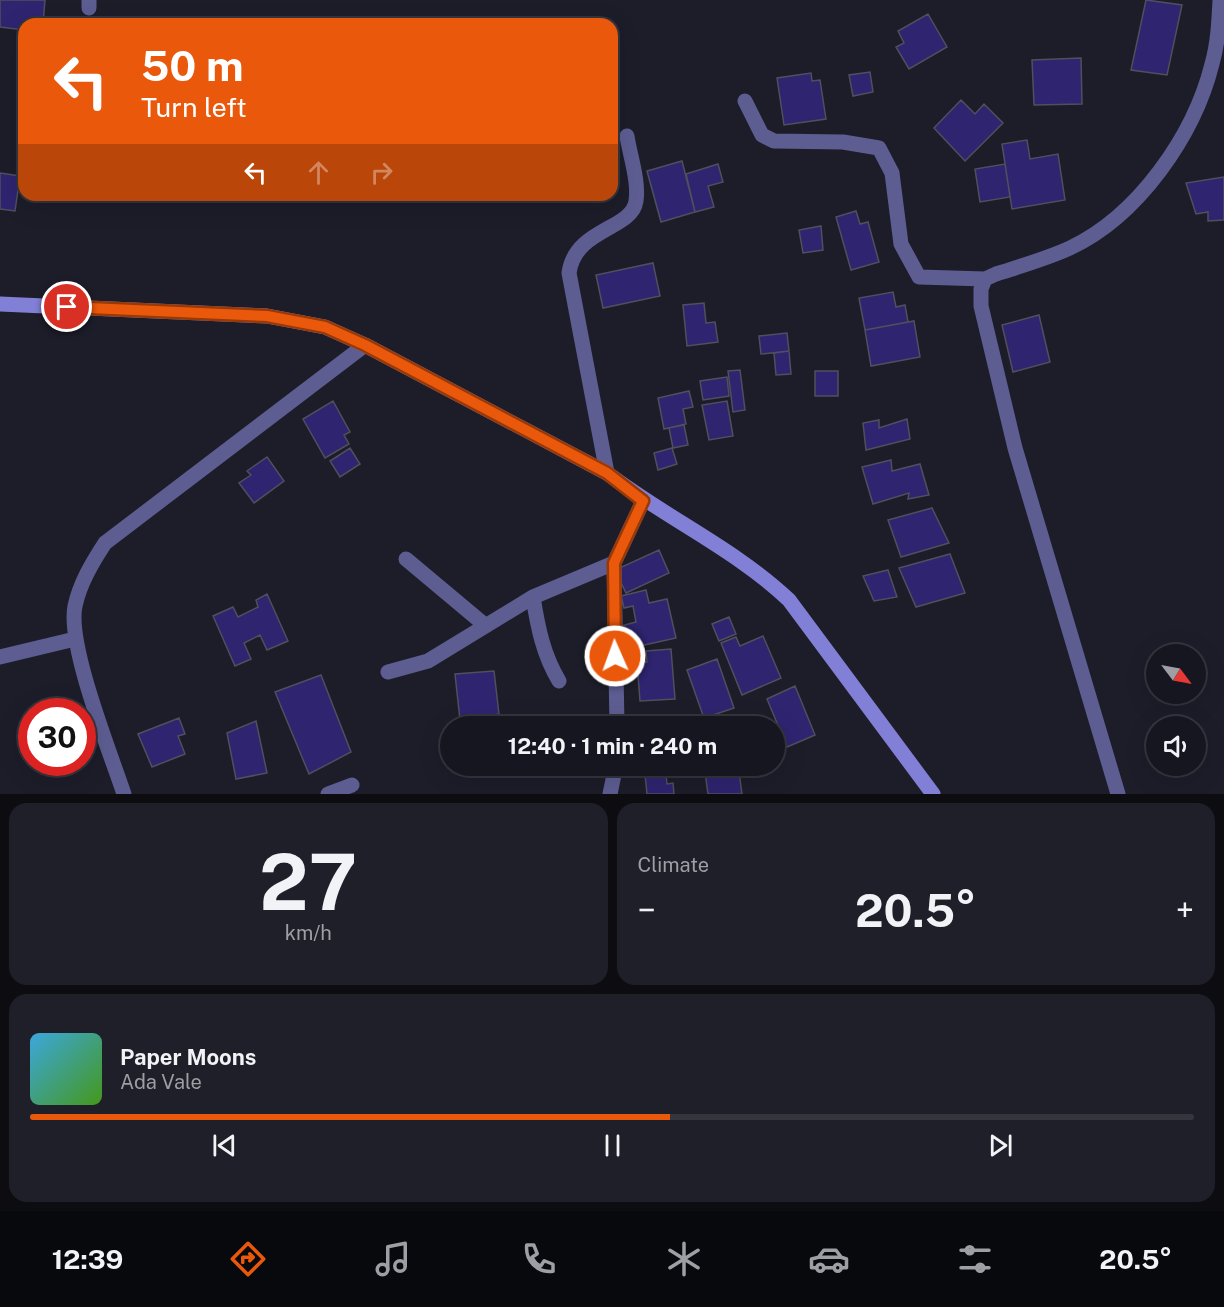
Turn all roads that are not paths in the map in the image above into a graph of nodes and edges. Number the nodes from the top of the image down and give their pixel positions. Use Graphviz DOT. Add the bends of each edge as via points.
graph roads {
  1 [pos="1220,0"];
  2 [pos="745,101"];
  3 [pos="627,136"];
  4 [pos="986,279"];
  5 [pos="0,304"];
  6 [pos="365,345"];
  7 [pos="607,473"];
  8 [pos="643,501"];
  9 [pos="406,559"];
  10 [pos="614,563"];
  11 [pos="533,597"];
  12 [pos="486,626"];
  13 [pos="75,639"];
  14 [pos="0,657"];
  15 [pos="388,672"];
  16 [pos="559,681"];
  17 [pos="617,716"];
  18 [pos="614,776"];
  19 [pos="352,785"];
  20 [pos="124,794"];
  21 [pos="328,794"];
  22 [pos="610,794"];
  23 [pos="933,794"];
  24 [pos="1118,794"];
  1 -- 4 [label="street" via="1212,64 1201,96 1152,183 1114,219 1072,247"];
  2 -- 4 [label="street" via="762,135 774,141 843,142 879,148 892,173 901,244 919,277"];
  3 -- 7 [label="street" via="636,204 630,214 578,248 569,273"];
  4 -- 24 [label="street" via="981,306 1005,408"];
  5 -- 6 [label="street" via="267,316 325,327"];
  6 -- 7 [label="street"];
  6 -- 13 [label="street" via="105,543 88,569 75,607"];
  7 -- 8 [label="street"];
  8 -- 10 [label="street"];
  8 -- 23 [label="street" via="738,558 789,600"];
  9 -- 12 [label="street"];
  10 -- 11 [label="street"];
  10 -- 17 [label="street"];
  11 -- 12 [label="street"];
  11 -- 16 [label="street" via="539,637"];
  12 -- 15 [label="street" via="428,661"];
  13 -- 14 [label="street"];
  13 -- 20 [label="street"];
  18 -- 22 [label="street"];
  19 -- 21 [label="street"];
}
